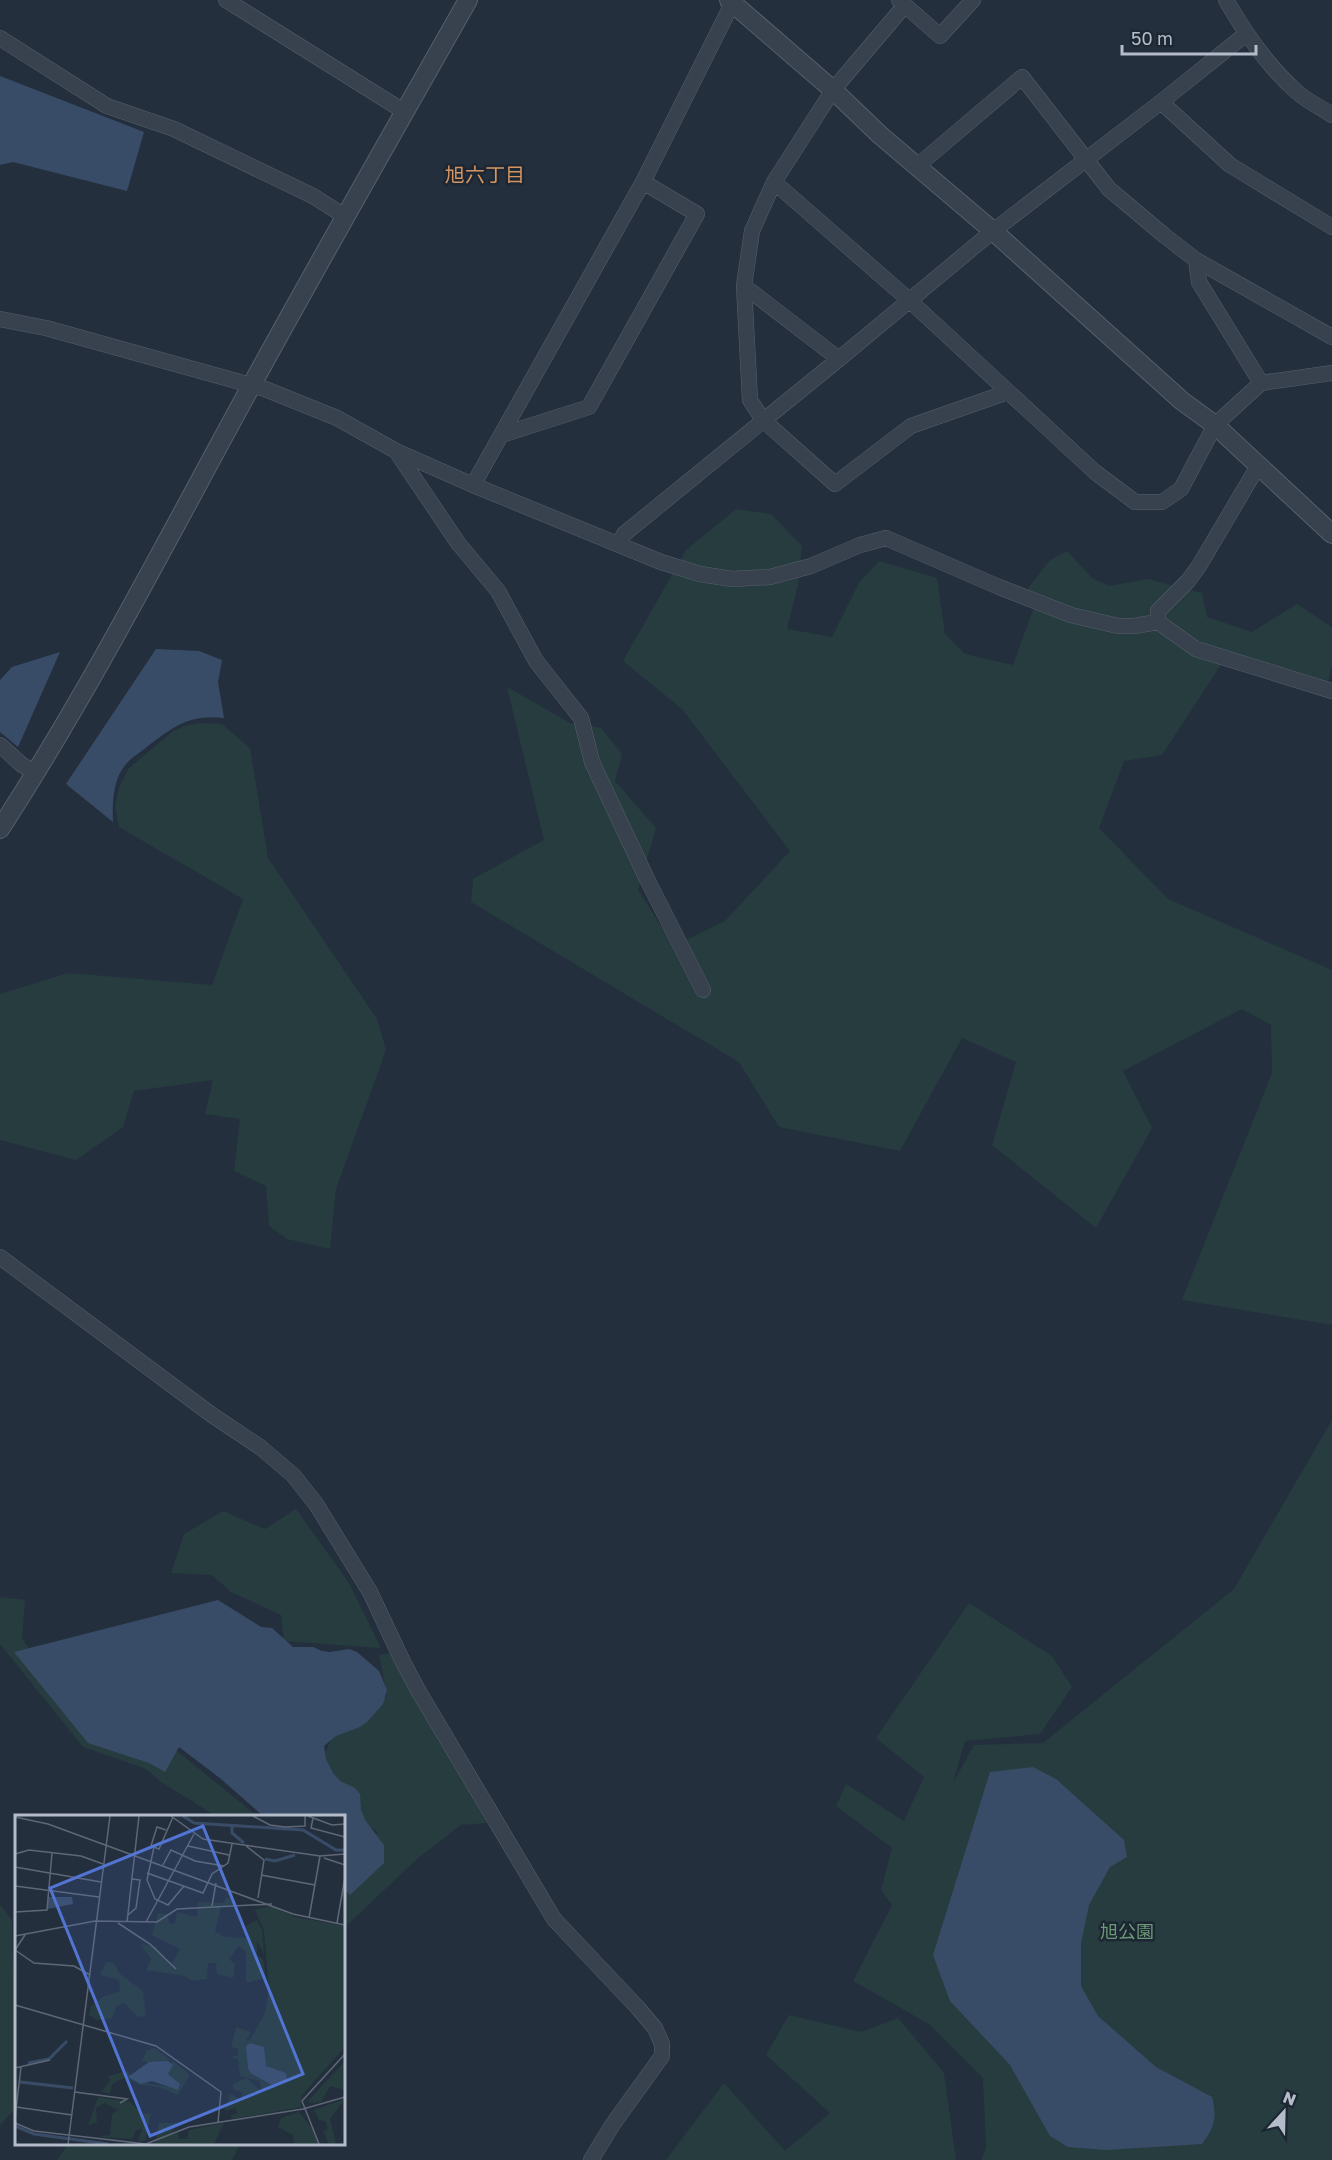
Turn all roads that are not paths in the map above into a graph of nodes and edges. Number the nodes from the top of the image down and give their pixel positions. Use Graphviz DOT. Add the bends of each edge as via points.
graph roads {
  1 [pos="226,0"];
  2 [pos="468,0"];
  3 [pos="973,0"];
  4 [pos="1226,0"];
  5 [pos="732,1"];
  6 [pos="902,3"];
  7 [pos="1246,34"];
  8 [pos="0,38"];
  9 [pos="833,90"];
  10 [pos="1161,102"];
  11 [pos="405,112"];
  12 [pos="1332,115"];
  13 [pos="1087,158"];
  14 [pos="916,167"];
  15 [pos="643,182"];
  16 [pos="774,182"];
  17 [pos="346,217"];
  18 [pos="1332,227"];
  19 [pos="993,231"];
  20 [pos="1196,260"];
  21 [pos="744,286"];
  22 [pos="909,300"];
  23 [pos="0,319"];
  24 [pos="1332,337"];
  25 [pos="839,359"];
  26 [pos="1332,373"];
  27 [pos="1261,382"];
  28 [pos="251,385"];
  29 [pos="1008,392"];
  30 [pos="762,420"];
  31 [pos="1215,425"];
  32 [pos="501,435"];
  33 [pos="396,451"];
  34 [pos="1258,466"];
  35 [pos="473,485"];
  36 [pos="1332,534"];
  37 [pos="619,544"];
  38 [pos="1158,622"];
  39 [pos="1332,691"];
  40 [pos="0,745"];
  41 [pos="38,770"];
  42 [pos="0,829"];
  43 [pos="703,990"];
  44 [pos="0,1257"];
  45 [pos="591,2160"];
  1 -- 11 [label="street"];
  2 -- 11 [label="street"];
  3 -- 6 [label="street" via="940,36"];
  4 -- 7 [label="street"];
  5 -- 9 [label="street"];
  5 -- 15 [label="street"];
  6 -- 9 [label="street"];
  7 -- 10 [label="street"];
  7 -- 12 [label="street" via="1276,72"];
  8 -- 17 [label="street" via="107,106 174,129 313,196"];
  9 -- 14 [label="street"];
  9 -- 16 [label="street"];
  10 -- 13 [label="street"];
  10 -- 18 [label="street" via="1230,165"];
  11 -- 17 [label="street"];
  13 -- 14 [label="street" via="1022,77"];
  13 -- 19 [label="street"];
  13 -- 20 [label="street" via="1109,189"];
  14 -- 19 [label="street"];
  15 -- 32 [label="street"];
  15 -- 32 [label="street" via="697,214 589,407"];
  16 -- 21 [label="street" via="752,231"];
  16 -- 22 [label="street"];
  17 -- 28 [label="street"];
  19 -- 22 [label="street"];
  19 -- 31 [label="street" via="1182,401"];
  20 -- 24 [label="street"];
  20 -- 27 [label="street" via="1199,282"];
  21 -- 25 [label="street"];
  21 -- 30 [label="street" via="750,400"];
  22 -- 25 [label="street"];
  22 -- 29 [label="street"];
  23 -- 28 [label="street"];
  25 -- 30 [label="street"];
  26 -- 27 [label="street"];
  27 -- 31 [label="street"];
  28 -- 33 [label="street" via="337,418"];
  28 -- 41 [label="street"];
  29 -- 30 [label="street" via="911,426 835,484"];
  29 -- 31 [label="street" via="1095,472 1135,502 1162,502 1181,489"];
  30 -- 37 [label="street" via="624,534"];
  31 -- 34 [label="street"];
  32 -- 35 [label="street"];
  33 -- 35 [label="street"];
  33 -- 43 [label="street" via="458,543 498,591 536,661 581,718 592,762"];
  34 -- 36 [label="street"];
  34 -- 38 [label="street" via="1199,566 1158,611"];
  35 -- 37 [label="street"];
  37 -- 38 [label="street" via="661,562 732,579 780,575 886,538 1071,615 1118,626"];
  38 -- 39 [label="street" via="1196,649"];
  40 -- 41 [label="street" via="22,765"];
  41 -- 42 [label="street"];
  44 -- 45 [label="street" via="260,1447 292,1475 316,1504 370,1592 420,1692 554,1919 638,2008 662,2044 662,2056"];
}
